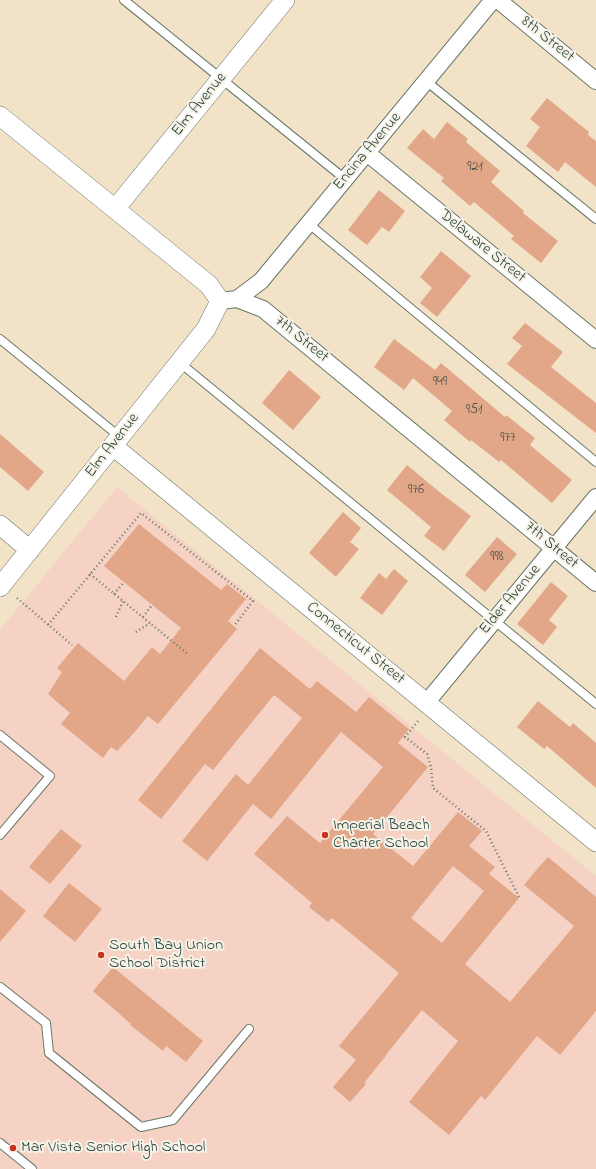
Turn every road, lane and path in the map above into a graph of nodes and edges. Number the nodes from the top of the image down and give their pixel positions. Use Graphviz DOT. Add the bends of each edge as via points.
graph roads {
  1 [pos="124,0"];
  2 [pos="285,0"];
  3 [pos="493,0"];
  4 [pos="498,0"];
  5 [pos="221,79"];
  6 [pos="596,80"];
  7 [pos="426,81"];
  8 [pos="0,116"];
  9 [pos="367,153"];
  10 [pos="345,179"];
  11 [pos="115,209"];
  12 [pos="596,219"];
  13 [pos="308,224"];
  14 [pos="228,300"];
  15 [pos="0,339"];
  16 [pos="596,340"];
  17 [pos="179,362"];
  18 [pos="116,442"];
  19 [pos="596,462"];
  20 [pos="596,498"];
  21 [pos="0,526"];
  22 [pos="554,548"];
  23 [pos="30,550"];
  24 [pos="90,574"];
  25 [pos="124,582"];
  26 [pos="596,583"];
  27 [pos="0,587"];
  28 [pos="114,594"];
  29 [pos="17,598"];
  30 [pos="123,601"];
  31 [pos="152,605"];
  32 [pos="116,617"];
  33 [pos="142,617"];
  34 [pos="494,620"];
  35 [pos="150,623"];
  36 [pos="48,625"];
  37 [pos="234,626"];
  38 [pos="136,632"];
  39 [pos="72,645"];
  40 [pos="189,655"];
  41 [pos="427,702"];
  42 [pos="596,704"];
  43 [pos="419,720"];
  44 [pos="0,735"];
  45 [pos="0,835"];
  46 [pos="596,842"];
  47 [pos="519,897"];
  48 [pos="0,987"];
  49 [pos="249,1029"];
  50 [pos="0,1143"];
  51 [pos="32,1169"];
  1 -- 5 [label="lane"];
  2 -- 5 [label="street, Elm Avenue"];
  3 -- 7 [label="street, Encina Avenue"];
  4 -- 6 [label="street, 8th Street"];
  5 -- 10 [label="lane"];
  5 -- 11 [label="street, Elm Avenue"];
  7 -- 9 [label="street, Encina Avenue"];
  7 -- 12 [label="lane"];
  8 -- 11 [label="street"];
  9 -- 10 [label="street, Encina Avenue"];
  9 -- 16 [label="street, Delaware Street"];
  10 -- 13 [label="street, Encina Avenue"];
  11 -- 14 [label="street"];
  13 -- 14 [label="street, Encina Avenue" via="261,281"];
  13 -- 19 [label="lane"];
  14 -- 17 [label="street, Elm Avenue"];
  14 -- 22 [label="street, 7th Street" via="263,308"];
  15 -- 18 [label="lane"];
  17 -- 18 [label="street, Elm Avenue"];
  17 -- 34 [label="lane"];
  18 -- 23 [label="street, Elm Avenue"];
  18 -- 41 [label="street, Connecticut Street"];
  20 -- 22 [label="street, Elder Avenue"];
  21 -- 23 [label="street"];
  22 -- 26 [label="street, 7th Street"];
  22 -- 34 [label="street, Elder Avenue"];
  23 -- 27 [label="street, Elm Avenue"];
  24 -- 28 [label="path"];
  24 -- 36 [label="path"];
  24 -- 37 [label="path" via="141,513 253,601"];
  25 -- 28 [label="path"];
  28 -- 30 [label="path"];
  29 -- 36 [label="path"];
  30 -- 32 [label="path"];
  30 -- 33 [label="path"];
  31 -- 33 [label="path"];
  33 -- 35 [label="path"];
  34 -- 41 [label="street, Elder Avenue"];
  34 -- 42 [label="lane"];
  35 -- 38 [label="path"];
  35 -- 40 [label="path"];
  36 -- 39 [label="path"];
  41 -- 46 [label="street, Connecticut Street"];
  43 -- 47 [label="path" via="405,737 427,754 433,788 486,831"];
  44 -- 45 [label="lane" via="50,776"];
  48 -- 49 [label="lane" via="46,1023 49,1053 141,1127 173,1120"];
  50 -- 51 [label="lane"];
}
